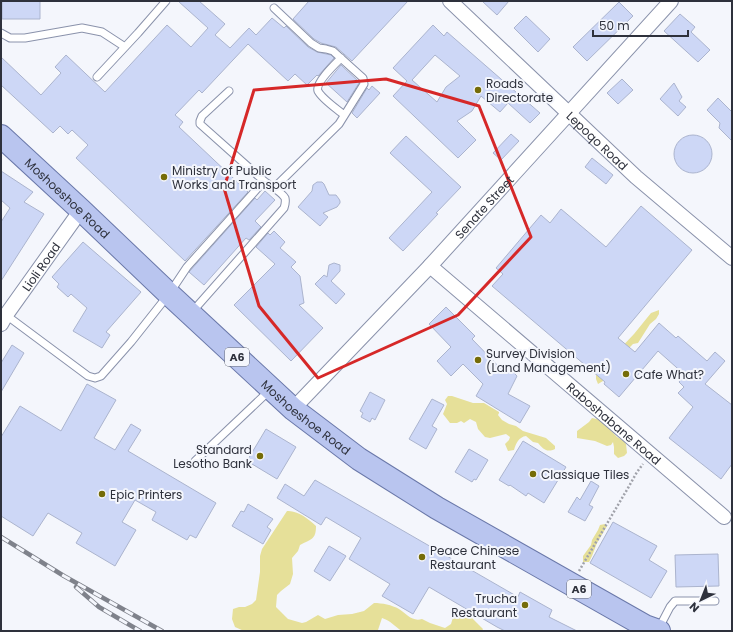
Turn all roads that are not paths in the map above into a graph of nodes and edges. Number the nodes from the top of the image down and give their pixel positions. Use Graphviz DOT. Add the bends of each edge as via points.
graph roads {
  1 [pos="166,1"];
  2 [pos="450,1"];
  3 [pos="671,1"];
  4 [pos="274,8"];
  5 [pos="1,33"];
  6 [pos="125,47"];
  7 [pos="340,58"];
  8 [pos="97,77"];
  9 [pos="228,91"];
  10 [pos="570,113"];
  11 [pos="344,115"];
  12 [pos="1,136"];
  13 [pos="264,181"];
  14 [pos="274,188"];
  15 [pos="80,210"];
  16 [pos="732,258"];
  17 [pos="430,266"];
  18 [pos="169,294"];
  19 [pos="190,314"];
  20 [pos="3,317"];
  21 [pos="272,389"];
  22 [pos="293,409"];
  23 [pos="195,461"];
  24 [pos="724,517"];
  25 [pos="715,601"];
  26 [pos="658,631"];
  1 -- 6 [label="lane"];
  2 -- 10 [label="street, Lepoqo Road"];
  3 -- 10 [label="street, Senate Street"];
  4 -- 7 [label="lane" via="311,43 318,48 333,51"];
  5 -- 6 [label="lane" via="10,38 25,38 82,28 102,32"];
  6 -- 8 [label="lane"];
  7 -- 11 [label="lane" via="363,78 364,84"];
  7 -- 11 [label="lane" via="321,80 318,91"];
  9 -- 13 [label="lane" via="202,116 200,124"];
  10 -- 16 [label="street, Lepoqo Road" via="636,178"];
  10 -- 17 [label="street, Senate Street"];
  11 -- 14 [label="lane" via="339,124"];
  12 -- 15 [label="main road, Moshoeshoe Road / A6"];
  13 -- 14 [label="lane"];
  13 -- 18 [label="lane" via="187,267"];
  14 -- 19 [label="lane" via="284,198 284,208"];
  15 -- 18 [label="main road, Moshoeshoe Road / A6"];
  15 -- 20 [label="street, Lioli Road"];
  17 -- 22 [label="street, Senate Street"];
  17 -- 24 [label="street, Raboshabane Road"];
  18 -- 19 [label="main road, Moshoeshoe Road / A6"];
  18 -- 20 [label="lane" via="131,342 101,376 95,378 88,376"];
  19 -- 21 [label="main road, Moshoeshoe Road / A6"];
  21 -- 22 [label="main road, Moshoeshoe Road / A6"];
  21 -- 23 [label="lane"];
  22 -- 26 [label="main road, Moshoeshoe Road / A6" via="359,459 437,508"];
  25 -- 26 [label="lane" via="675,602"];
}
